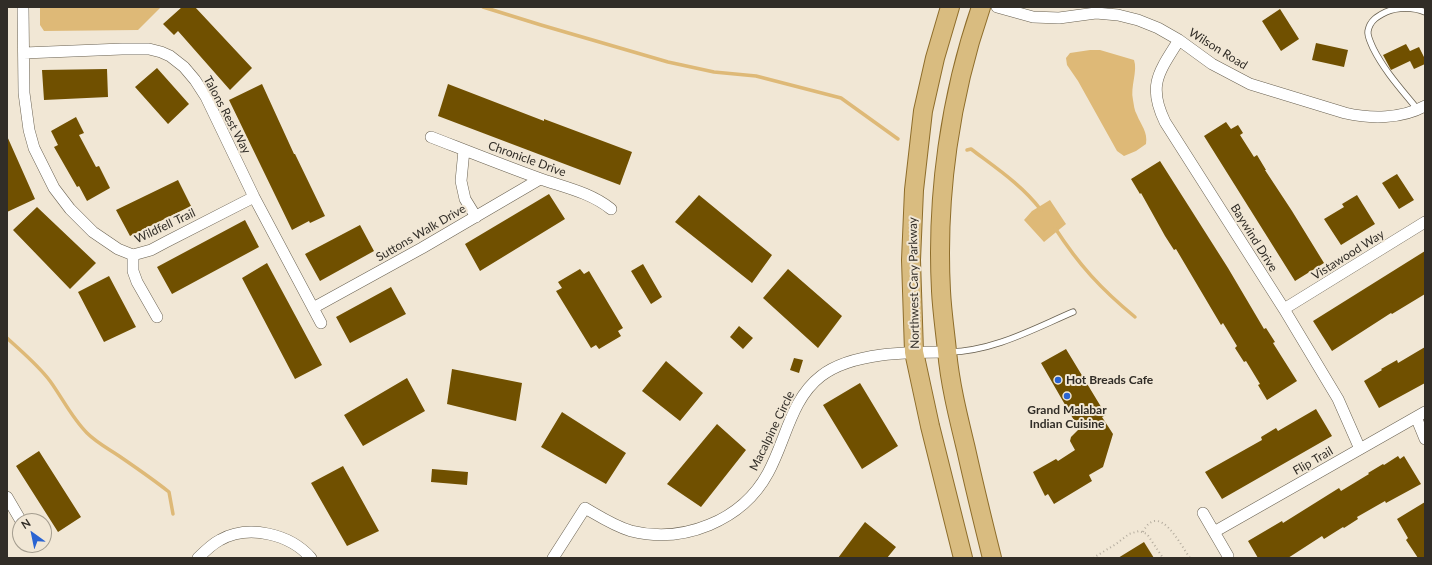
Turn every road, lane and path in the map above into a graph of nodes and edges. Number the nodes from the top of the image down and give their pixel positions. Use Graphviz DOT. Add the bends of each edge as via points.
graph roads {
  1 [pos="23,7"];
  2 [pos="950,7"];
  3 [pos="981,7"];
  4 [pos="997,7"];
  5 [pos="1425,12"];
  6 [pos="1179,40"];
  7 [pos="24,53"];
  8 [pos="1421,108"];
  9 [pos="431,137"];
  10 [pos="464,150"];
  11 [pos="540,178"];
  12 [pos="254,197"];
  13 [pos="611,209"];
  14 [pos="476,217"];
  15 [pos="1425,222"];
  16 [pos="133,255"];
  17 [pos="313,308"];
  18 [pos="1284,310"];
  19 [pos="1073,312"];
  20 [pos="157,317"];
  21 [pos="321,323"];
  22 [pos="914,352"];
  23 [pos="947,352"];
  24 [pos="1420,415"];
  25 [pos="1425,439"];
  26 [pos="1360,449"];
  27 [pos="7,497"];
  28 [pos="17,513"];
  29 [pos="1203,513"];
  30 [pos="1143,532"];
  31 [pos="1214,532"];
  32 [pos="1228,556"];
  33 [pos="198,558"];
  34 [pos="311,558"];
  35 [pos="553,558"];
  36 [pos="962,558"];
  37 [pos="992,558"];
  38 [pos="1094,558"];
  39 [pos="1163,558"];
  40 [pos="1190,558"];
  1 -- 7 [label="street, Wildfell Trail"];
  2 -- 22 [label="main road, Northwest Cary Parkway" via="923,111 914,190 911,260"];
  3 -- 23 [label="main road" via="964,62 947,156 943,199 941,291"];
  4 -- 6 [label="street, Wilson Road" via="1018,14 1046,18 1118,15 1158,28"];
  5 -- 8 [label="lane" via="1419,9 1390,10 1374,19 1368,32 1370,42 1394,82"];
  6 -- 8 [label="street, Wilson Road" via="1212,64 1250,84 1331,110 1359,116 1395,116"];
  6 -- 18 [label="street, Baywind Drive" via="1161,70 1156,84 1159,109"];
  7 -- 12 [label="street, Talons Rest Way" via="149,49 170,56 184,67 206,97"];
  7 -- 16 [label="street, Wildfell Trail" via="24,93 29,130 46,174 61,199 82,222 105,242"];
  9 -- 10 [label="street, Chronicle Drive"];
  10 -- 11 [label="street, Chronicle Drive"];
  10 -- 14 [label="street" via="461,181 465,199"];
  11 -- 13 [label="street, Chronicle Drive" via="585,193"];
  11 -- 14 [label="street, Suttons Walk Drive"];
  12 -- 16 [label="street, Wildfell Trail" via="151,250"];
  12 -- 17 [label="street, Talons Rest Way"];
  14 -- 17 [label="street, Suttons Walk Drive"];
  15 -- 18 [label="street, Vistawood Way"];
  16 -- 20 [label="street" via="133,271 137,282"];
  17 -- 21 [label="street, Talons Rest Way"];
  18 -- 26 [label="street, Baywind Drive" via="1338,400"];
  19 -- 23 [label="lane" via="1002,343"];
  22 -- 23 [label="street, Macalpine Circle"];
  22 -- 35 [label="street, Macalpine Circle" via="849,361 835,366 821,376 801,398 768,472 760,484 734,511 718,521 706,527 675,534 646,534 619,526 585,508"];
  22 -- 36 [label="main road, Northwest Cary Parkway"];
  23 -- 37 [label="main road" via="954,400"];
  24 -- 25 [label="street"];
  24 -- 26 [label="street, Flip Trail"];
  26 -- 31 [label="street, Flip Trail"];
  27 -- 28 [label="street"];
  29 -- 31 [label="street"];
  30 -- 38 [label="path" via="1129,534"];
  30 -- 39 [label="path"];
  30 -- 40 [label="path" via="1152,522 1164,524 1175,534"];
  31 -- 32 [label="street"];
  33 -- 34 [label="street" via="220,540 241,533 256,532 268,533 295,544"];
}
